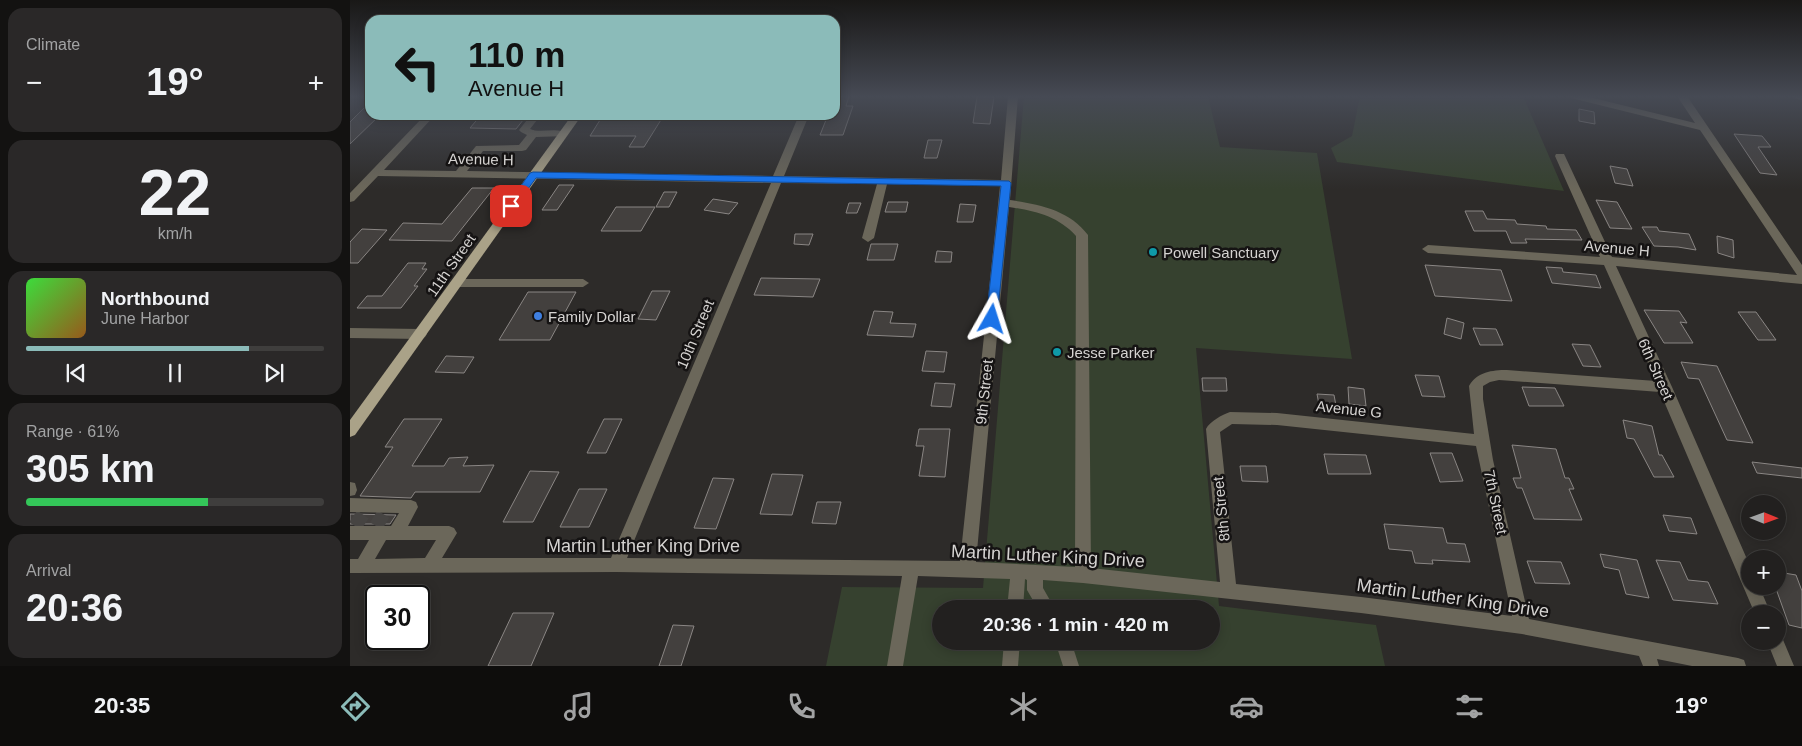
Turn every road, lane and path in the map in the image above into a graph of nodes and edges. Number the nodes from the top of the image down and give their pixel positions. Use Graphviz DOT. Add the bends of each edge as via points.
graph roads {
  1 [pos="419,127"];
  2 [pos="526,127"];
  3 [pos="568,127"];
  4 [pos="799,127"];
  5 [pos="1010,127"];
  6 [pos="1700,127"];
  7 [pos="1704,128"];
  8 [pos="533,134"];
  9 [pos="563,134"];
  10 [pos="1560,156"];
  11 [pos="375,173"];
  12 [pos="459,174"];
  13 [pos="533,175"];
  14 [pos="777,180"];
  15 [pos="883,181"];
  16 [pos="1006,183"];
  17 [pos="350,199"];
  18 [pos="1003,203"];
  19 [pos="868,238"];
  20 [pos="1428,249"];
  21 [pos="1607,261"];
  22 [pos="1802,274"];
  23 [pos="1802,280"];
  24 [pos="456,283"];
  25 [pos="583,283"];
  26 [pos="350,333"];
  27 [pos="421,334"];
  28 [pos="1665,387"];
  29 [pos="1213,429"];
  30 [pos="350,431"];
  31 [pos="1484,441"];
  32 [pos="350,505"];
  33 [pos="352,531"];
  34 [pos="381,531"];
  35 [pos="1741,562"];
  36 [pos="616,565"];
  37 [pos="356,566"];
  38 [pos="429,566"];
  39 [pos="911,569"];
  40 [pos="967,570"];
  41 [pos="1018,572"];
  42 [pos="1035,572"];
  43 [pos="1083,575"];
  44 [pos="1229,590"];
  45 [pos="1016,600"];
  46 [pos="1041,600"];
  47 [pos="1522,626"];
  48 [pos="1011,650"];
  49 [pos="1066,650"];
  50 [pos="1779,650"];
  51 [pos="1648,658"];
  52 [pos="895,666"];
  53 [pos="1010,666"];
  54 [pos="1071,666"];
  55 [pos="1738,666"];
  56 [pos="1786,666"];
  1 -- 11 [label="street"];
  2 -- 8 [label="street" via="524,130"];
  3 -- 9 [label="main road, 11th Street"];
  4 -- 14 [label="street, 10th Street"];
  5 -- 16 [label="street, 9th Street"];
  6 -- 7 [label="street"];
  7 -- 22 [label="street"];
  8 -- 9 [label="street"];
  8 -- 12 [label="street" via="522,148 480,148"];
  9 -- 13 [label="main road, 11th Street"];
  10 -- 21 [label="street, 6th Street"];
  11 -- 12 [label="street, Avenue H"];
  11 -- 17 [label="street"];
  12 -- 13 [label="street, Avenue H"];
  13 -- 14 [label="street, Avenue H"];
  13 -- 24 [label="main road, 11th Street"];
  14 -- 15 [label="street, Avenue H"];
  14 -- 36 [label="street, 10th Street"];
  15 -- 16 [label="street, Avenue H"];
  15 -- 19 [label="street"];
  16 -- 18 [label="street, 9th Street"];
  18 -- 40 [label="street, 9th Street"];
  18 -- 43 [label="street" via="1053,213 1074,225 1082,235"];
  20 -- 21 [label="street, Avenue H"];
  21 -- 23 [label="street, Avenue H"];
  21 -- 28 [label="street, 6th Street"];
  24 -- 25 [label="street"];
  24 -- 27 [label="main road, 11th Street"];
  26 -- 27 [label="street"];
  27 -- 30 [label="main road, 11th Street"];
  28 -- 31 [label="street, 7th Street" via="1494,375 1481,380 1476,386"];
  28 -- 35 [label="street, 6th Street"];
  29 -- 31 [label="street, Avenue G" via="1230,418 1277,419"];
  29 -- 44 [label="street, 8th Street"];
  31 -- 47 [label="street, 7th Street"];
  32 -- 34 [label="street" via="411,507"];
  33 -- 34 [label="street"];
  34 -- 37 [label="street"];
  34 -- 38 [label="street" via="449,533"];
  36 -- 38 [label="street, Martin Luther King Drive"];
  36 -- 39 [label="street, Martin Luther King Drive"];
  37 -- 38 [label="street, Martin Luther King Drive"];
  39 -- 40 [label="street, Martin Luther King Drive"];
  39 -- 52 [label="street"];
  40 -- 41 [label="street, Martin Luther King Drive"];
  41 -- 42 [label="street, Martin Luther King Drive"];
  41 -- 45 [label="street"];
  42 -- 43 [label="street, Martin Luther King Drive"];
  42 -- 46 [label="street" via="1034,590"];
  43 -- 44 [label="street, Martin Luther King Drive"];
  44 -- 47 [label="street, Martin Luther King Drive"];
  47 -- 51 [label="street, Martin Luther King Drive"];
  48 -- 53 [label="street"];
  49 -- 54 [label="street"];
  50 -- 56 [label="street"];
  51 -- 55 [label="street, Martin Luther King Drive"];
}
